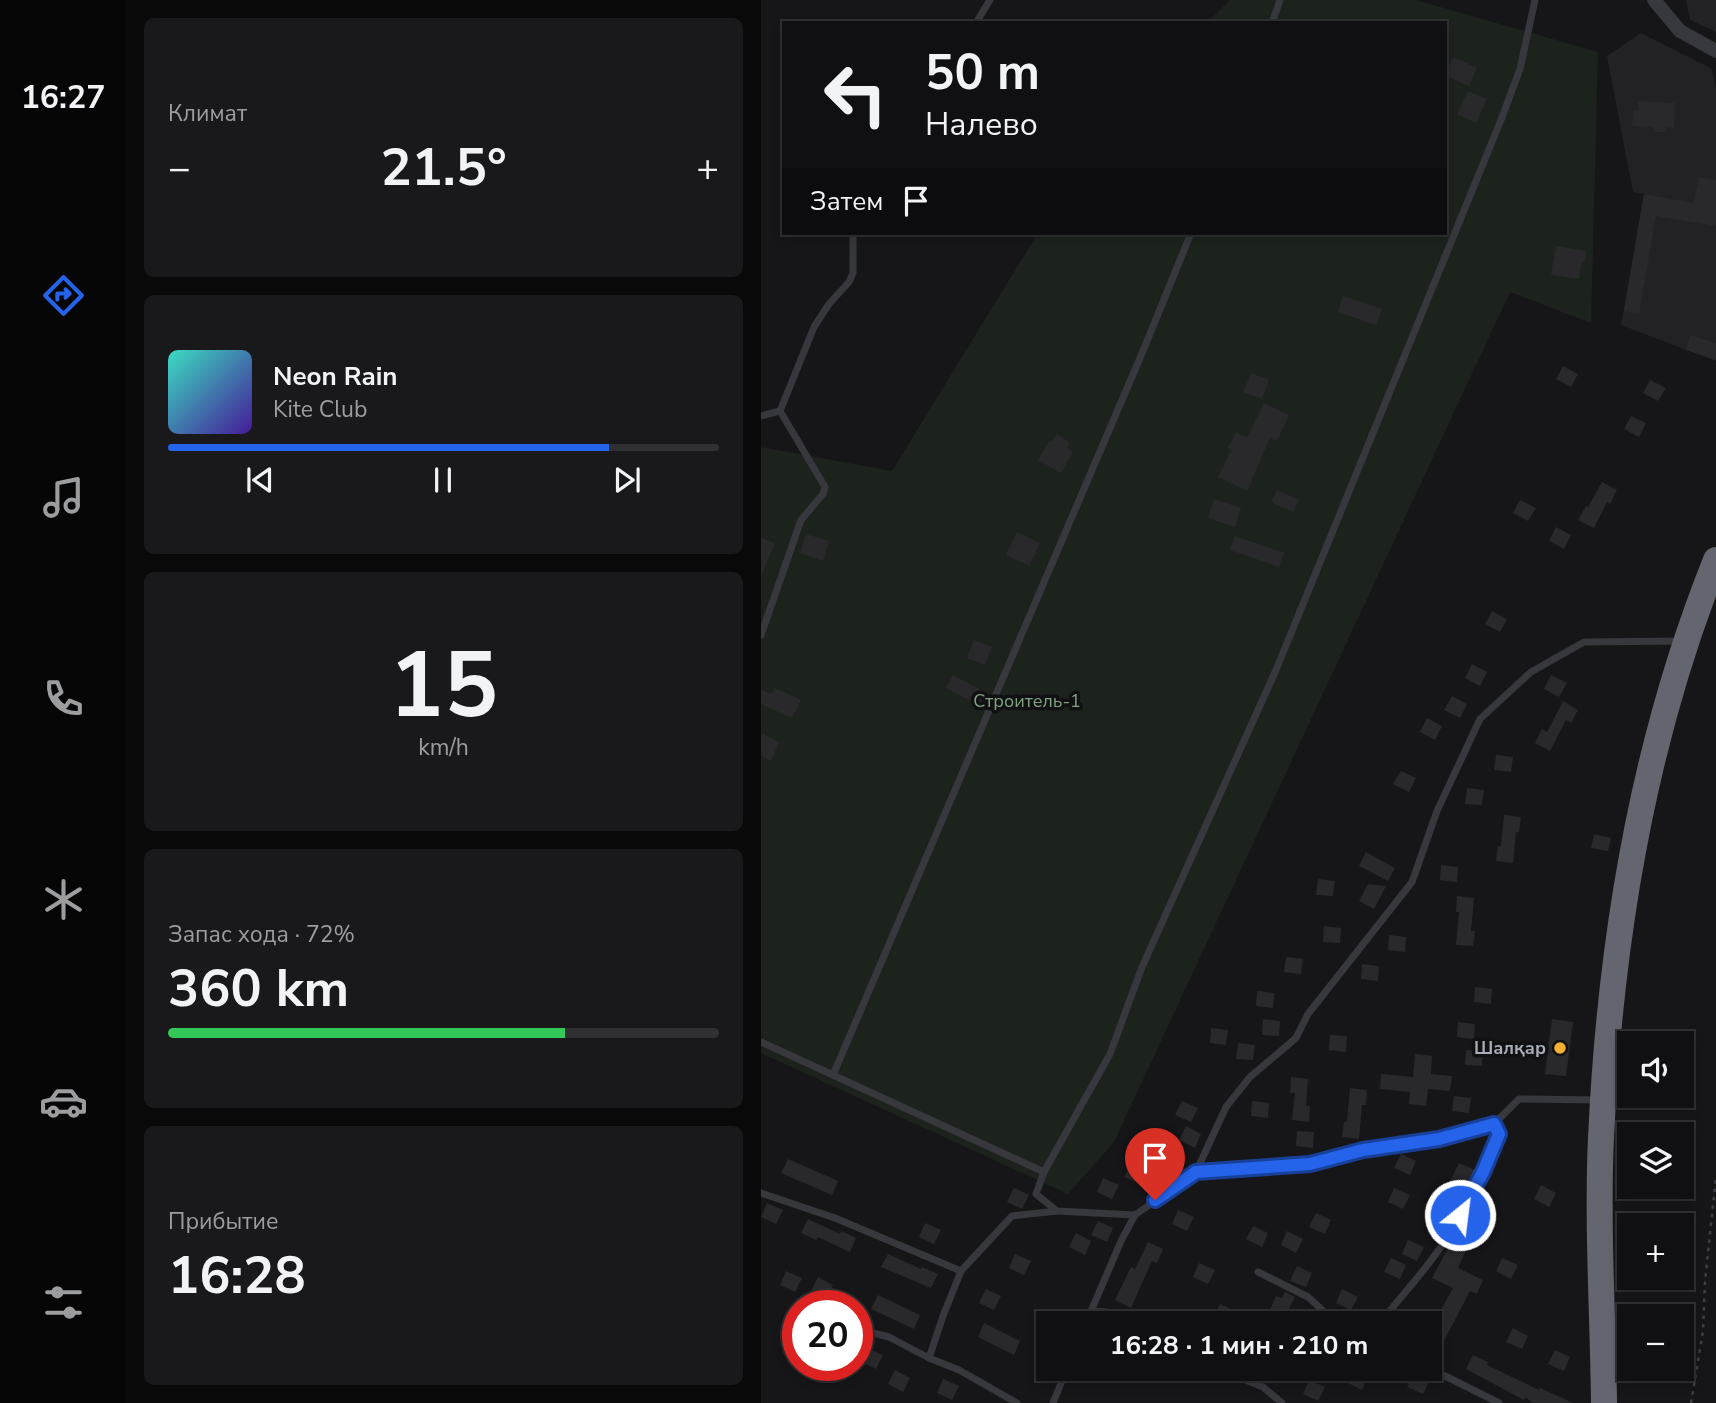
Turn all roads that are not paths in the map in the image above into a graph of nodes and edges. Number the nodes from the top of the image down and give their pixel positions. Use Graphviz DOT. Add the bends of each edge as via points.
graph roads {
  1 [pos="990,0"];
  2 [pos="1280,0"];
  3 [pos="1535,0"];
  4 [pos="1654,0"];
  5 [pos="977,21"];
  6 [pos="1273,21"];
  7 [pos="1716,51"];
  8 [pos="853,235"];
  9 [pos="1190,235"];
  10 [pos="780,411"];
  11 [pos="761,416"];
  12 [pos="1716,560"];
  13 [pos="761,635"];
  14 [pos="1685,641"];
  15 [pos="761,1042"];
  16 [pos="833,1075"];
  17 [pos="1603,1100"];
  18 [pos="1494,1124"];
  19 [pos="1044,1172"];
  20 [pos="1196,1172"];
  21 [pos="761,1193"];
  22 [pos="1057,1212"];
  23 [pos="1135,1215"];
  24 [pos="961,1271"];
  25 [pos="1258,1272"];
  26 [pos="1091,1311"];
  27 [pos="1324,1311"];
  28 [pos="1390,1311"];
  29 [pos="873,1334"];
  30 [pos="930,1358"];
  31 [pos="1442,1374"];
  32 [pos="1062,1381"];
  33 [pos="1248,1381"];
  34 [pos="1017,1403"];
  35 [pos="1053,1403"];
  36 [pos="1282,1403"];
  37 [pos="1499,1403"];
  38 [pos="1604,1403"];
  1 -- 5 [label="lane"];
  2 -- 6 [label="lane"];
  3 -- 19 [label="lane" via="1520,69 1501,120 1276,670 1142,967 1110,1054"];
  4 -- 7 [label="street" via="1680,31"];
  8 -- 10 [label="lane" via="853,273 814,327"];
  9 -- 16 [label="lane"];
  10 -- 11 [label="lane"];
  10 -- 13 [label="lane" via="825,487 801,520"];
  12 -- 14 [label="highway"];
  14 -- 17 [label="highway" via="1633,841 1613,974"];
  14 -- 20 [label="lane" via="1584,642 1531,672 1480,719 1437,811 1412,882 1308,1014 1296,1038 1250,1077 1226,1107"];
  15 -- 16 [label="lane"];
  16 -- 19 [label="lane"];
  17 -- 18 [label="lane" via="1519,1099"];
  17 -- 38 [label="highway"];
  18 -- 20 [label="lane" via="1310,1164"];
  18 -- 28 [label="lane" via="1499,1134 1460,1215 1434,1258"];
  19 -- 22 [label="lane" via="1036,1194"];
  20 -- 23 [label="lane"];
  21 -- 24 [label="lane"];
  22 -- 23 [label="lane"];
  22 -- 24 [label="lane" via="1012,1216"];
  23 -- 26 [label="lane"];
  24 -- 30 [label="lane"];
  25 -- 27 [label="lane" via="1308,1297"];
  29 -- 30 [label="lane"];
  30 -- 34 [label="lane"];
  31 -- 37 [label="lane"];
  32 -- 35 [label="lane"];
  33 -- 36 [label="lane"];
}
